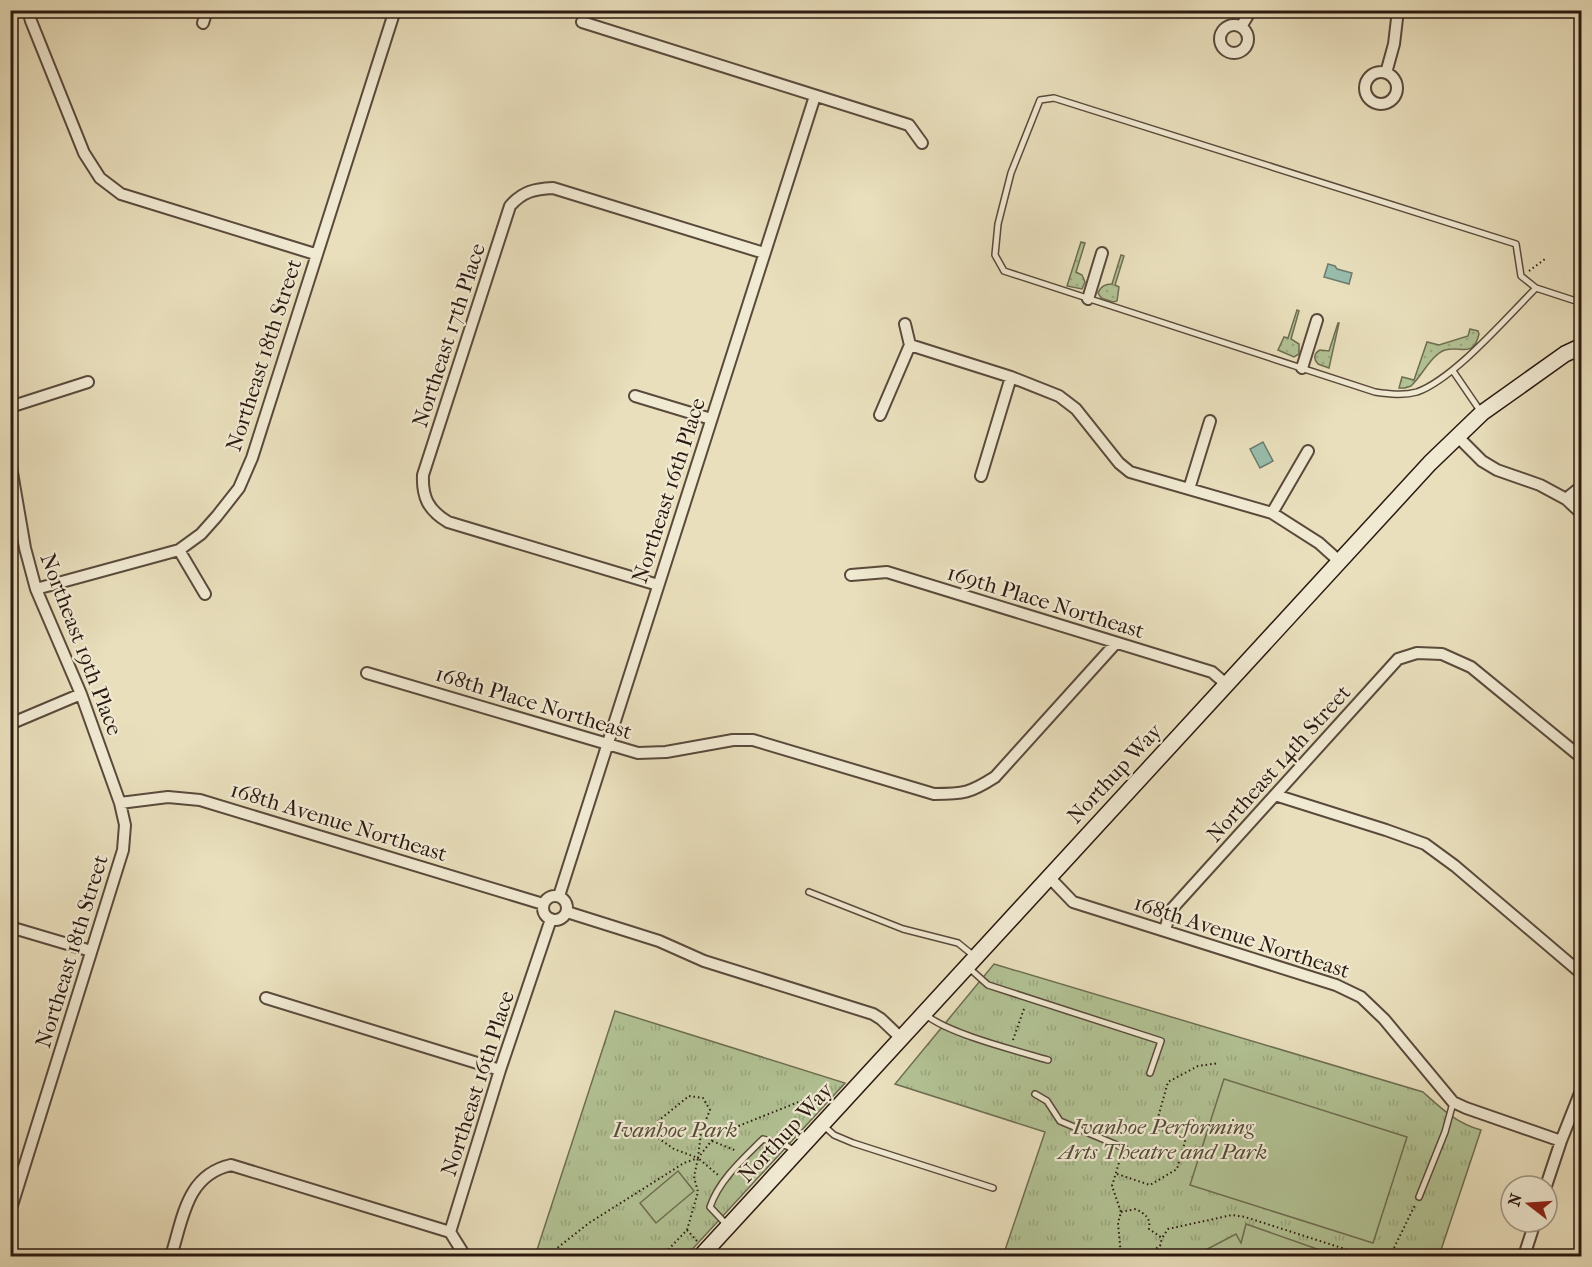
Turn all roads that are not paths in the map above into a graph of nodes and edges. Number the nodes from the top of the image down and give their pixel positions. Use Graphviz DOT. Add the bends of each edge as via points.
graph roads {
  1 [pos="28,10"];
  2 [pos="207,10"];
  3 [pos="395,10"];
  4 [pos="1251,10"];
  5 [pos="1398,10"];
  6 [pos="582,22"];
  7 [pos="203,23"];
  8 [pos="1241,27"];
  9 [pos="1386,73"];
  10 [pos="815,96"];
  11 [pos="922,142"];
  12 [pos="764,253"];
  13 [pos="1102,253"];
  14 [pos="315,254"];
  15 [pos="1536,288"];
  16 [pos="1088,299"];
  17 [pos="1581,303"];
  18 [pos="1317,320"];
  19 [pos="905,324"];
  20 [pos="910,345"];
  21 [pos="1581,346"];
  22 [pos="1302,368"];
  23 [pos="1453,371"];
  24 [pos="1011,377"];
  25 [pos="88,382"];
  26 [pos="635,396"];
  27 [pos="10,407"];
  28 [pos="1482,413"];
  29 [pos="880,415"];
  30 [pos="711,419"];
  31 [pos="1210,420"];
  32 [pos="1458,437"];
  33 [pos="1308,451"];
  34 [pos="10,461"];
  35 [pos="981,476"];
  36 [pos="1581,486"];
  37 [pos="1189,489"];
  38 [pos="1566,499"];
  39 [pos="15,511"];
  40 [pos="1272,513"];
  41 [pos="1581,514"];
  42 [pos="179,550"];
  43 [pos="1339,561"];
  44 [pos="851,575"];
  45 [pos="658,585"];
  46 [pos="36,589"];
  47 [pos="204,594"];
  48 [pos="1116,643"];
  49 [pos="367,673"];
  50 [pos="1226,684"];
  51 [pos="81,694"];
  52 [pos="10,724"];
  53 [pos="607,744"];
  54 [pos="1581,758"];
  55 [pos="1275,795"];
  56 [pos="120,803"];
  57 [pos="1049,877"];
  58 [pos="809,892"];
  59 [pos="559,896"];
  60 [pos="543,904"];
  61 [pos="567,912"];
  62 [pos="551,919"];
  63 [pos="10,927"];
  64 [pos="1165,931"];
  65 [pos="92,951"];
  66 [pos="971,961"];
  67 [pos="1581,974"];
  68 [pos="266,998"];
  69 [pos="925,1014"];
  70 [pos="902,1038"];
  71 [pos="1048,1060"];
  72 [pos="500,1070"];
  73 [pos="1150,1073"];
  74 [pos="1581,1088"];
  75 [pos="1035,1094"];
  76 [pos="1453,1102"];
  77 [pos="822,1125"];
  78 [pos="1561,1141"];
  79 [pos="1124,1148"];
  80 [pos="796,1152"];
  81 [pos="1550,1174"];
  82 [pos="993,1188"];
  83 [pos="1419,1197"];
  84 [pos="10,1212"];
  85 [pos="729,1226"];
  86 [pos="450,1232"];
  87 [pos="1531,1234"];
  88 [pos="700,1250"];
  89 [pos="171,1257"];
  90 [pos="465,1257"];
  91 [pos="1524,1257"];
  1 -- 14 [label="street" via="84,153 100,178 121,194"];
  2 -- 7 [label="street"];
  3 -- 14 [label="street, Northeast 18th Street"];
  4 -- 8 [label="street"];
  5 -- 9 [label="street"];
  6 -- 10 [label="street"];
  10 -- 11 [label="street" via="909,125"];
  10 -- 12 [label="street, Northeast 16th Place"];
  12 -- 30 [label="street, Northeast 16th Place"];
  12 -- 45 [label="street, Northeast 17th Place" via="553,188 530,190 519,196 510,206 423,475 426,502 448,522"];
  13 -- 16 [label="street"];
  14 -- 42 [label="street, Northeast 18th Street" via="252,458 239,488 201,534"];
  15 -- 16 [label="lane" via="1521,276 1516,244 1054,98 1040,100 1011,173 995,255 1004,271"];
  15 -- 17 [label="lane"];
  15 -- 23 [label="lane"];
  16 -- 22 [label="lane"];
  18 -- 22 [label="street"];
  19 -- 20 [label="street"];
  20 -- 24 [label="street"];
  20 -- 29 [label="street"];
  21 -- 28 [label="street, Northup Way"];
  22 -- 23 [label="lane" via="1395,395 1417,392"];
  23 -- 28 [label="lane"];
  24 -- 35 [label="street"];
  24 -- 37 [label="street" via="1059,396 1077,409 1130,472"];
  25 -- 27 [label="street"];
  26 -- 30 [label="street"];
  28 -- 32 [label="street, Northup Way"];
  30 -- 45 [label="street, Northeast 16th Place"];
  31 -- 37 [label="street"];
  32 -- 38 [label="street" via="1497,470"];
  32 -- 43 [label="street, Northup Way"];
  33 -- 40 [label="street"];
  34 -- 39 [label="street, Northeast 19th Place"];
  36 -- 38 [label="street"];
  37 -- 40 [label="street"];
  38 -- 41 [label="street"];
  39 -- 46 [label="street, Northeast 19th Place"];
  40 -- 43 [label="street"];
  42 -- 46 [label="street, Northeast 18th Street"];
  42 -- 47 [label="street"];
  43 -- 50 [label="street, Northup Way"];
  44 -- 48 [label="street, 169th Place Northeast" via="887,572"];
  45 -- 53 [label="street, Northeast 16th Place"];
  46 -- 51 [label="street, Northeast 19th Place"];
  48 -- 50 [label="street, 169th Place Northeast" via="1212,672"];
  48 -- 53 [label="street, 168th Place Northeast" via="995,777 972,792 934,794 753,740 638,753"];
  49 -- 53 [label="street, 168th Place Northeast"];
  50 -- 57 [label="street, Northup Way"];
  51 -- 52 [label="street"];
  51 -- 56 [label="street, Northeast 19th Place"];
  53 -- 59 [label="street, Northeast 16th Place"];
  54 -- 55 [label="street, Northeast 14th Street" via="1471,666 1442,654 1417,653 1398,659"];
  55 -- 64 [label="street, Northeast 14th Street" via="1170,911"];
  55 -- 67 [label="street" via="1425,844"];
  56 -- 60 [label="street, 168th Avenue Northeast" via="168,797 200,800"];
  56 -- 65 [label="street, Northeast 18th Street" via="123,850"];
  57 -- 64 [label="street, 168th Avenue Northeast" via="1073,902"];
  57 -- 66 [label="street, Northup Way"];
  58 -- 66 [label="lane" via="903,929 958,943"];
  59 -- 60 [label="street"];
  59 -- 61 [label="street" via="565,901"];
  60 -- 62 [label="street" via="545,915"];
  61 -- 62 [label="street" via="559,920"];
  61 -- 70 [label="street" via="659,941 704,961 873,1014"];
  62 -- 72 [label="street, Northeast 16th Place"];
  63 -- 65 [label="street"];
  64 -- 76 [label="street, 168th Avenue Northeast" via="1336,985 1361,997"];
  65 -- 84 [label="street, Northeast 18th Street"];
  66 -- 69 [label="street, Northup Way"];
  66 -- 73 [label="lane" via="988,985 1161,1041"];
  68 -- 72 [label="street"];
  69 -- 70 [label="street, Northup Way"];
  69 -- 71 [label="lane" via="934,1022"];
  70 -- 77 [label="street, Northup Way"];
  72 -- 86 [label="street, Northeast 16th Place"];
  74 -- 78 [label="street"];
  75 -- 79 [label="lane" via="1047,1101 1060,1121"];
  76 -- 78 [label="street, 168th Avenue Northeast"];
  76 -- 83 [label="lane" via="1448,1125"];
  77 -- 80 [label="street, Northup Way"];
  77 -- 82 [label="lane" via="853,1143"];
  78 -- 81 [label="street"];
  80 -- 85 [label="street, Northup Way"];
  80 -- 85 [label="lane" via="763,1139 747,1155 716,1191 711,1207"];
  85 -- 88 [label="street, Northup Way"];
  86 -- 89 [label="street" via="231,1165 206,1174 196,1186"];
  86 -- 90 [label="street"];
  87 -- 91 [label="street"];
}
